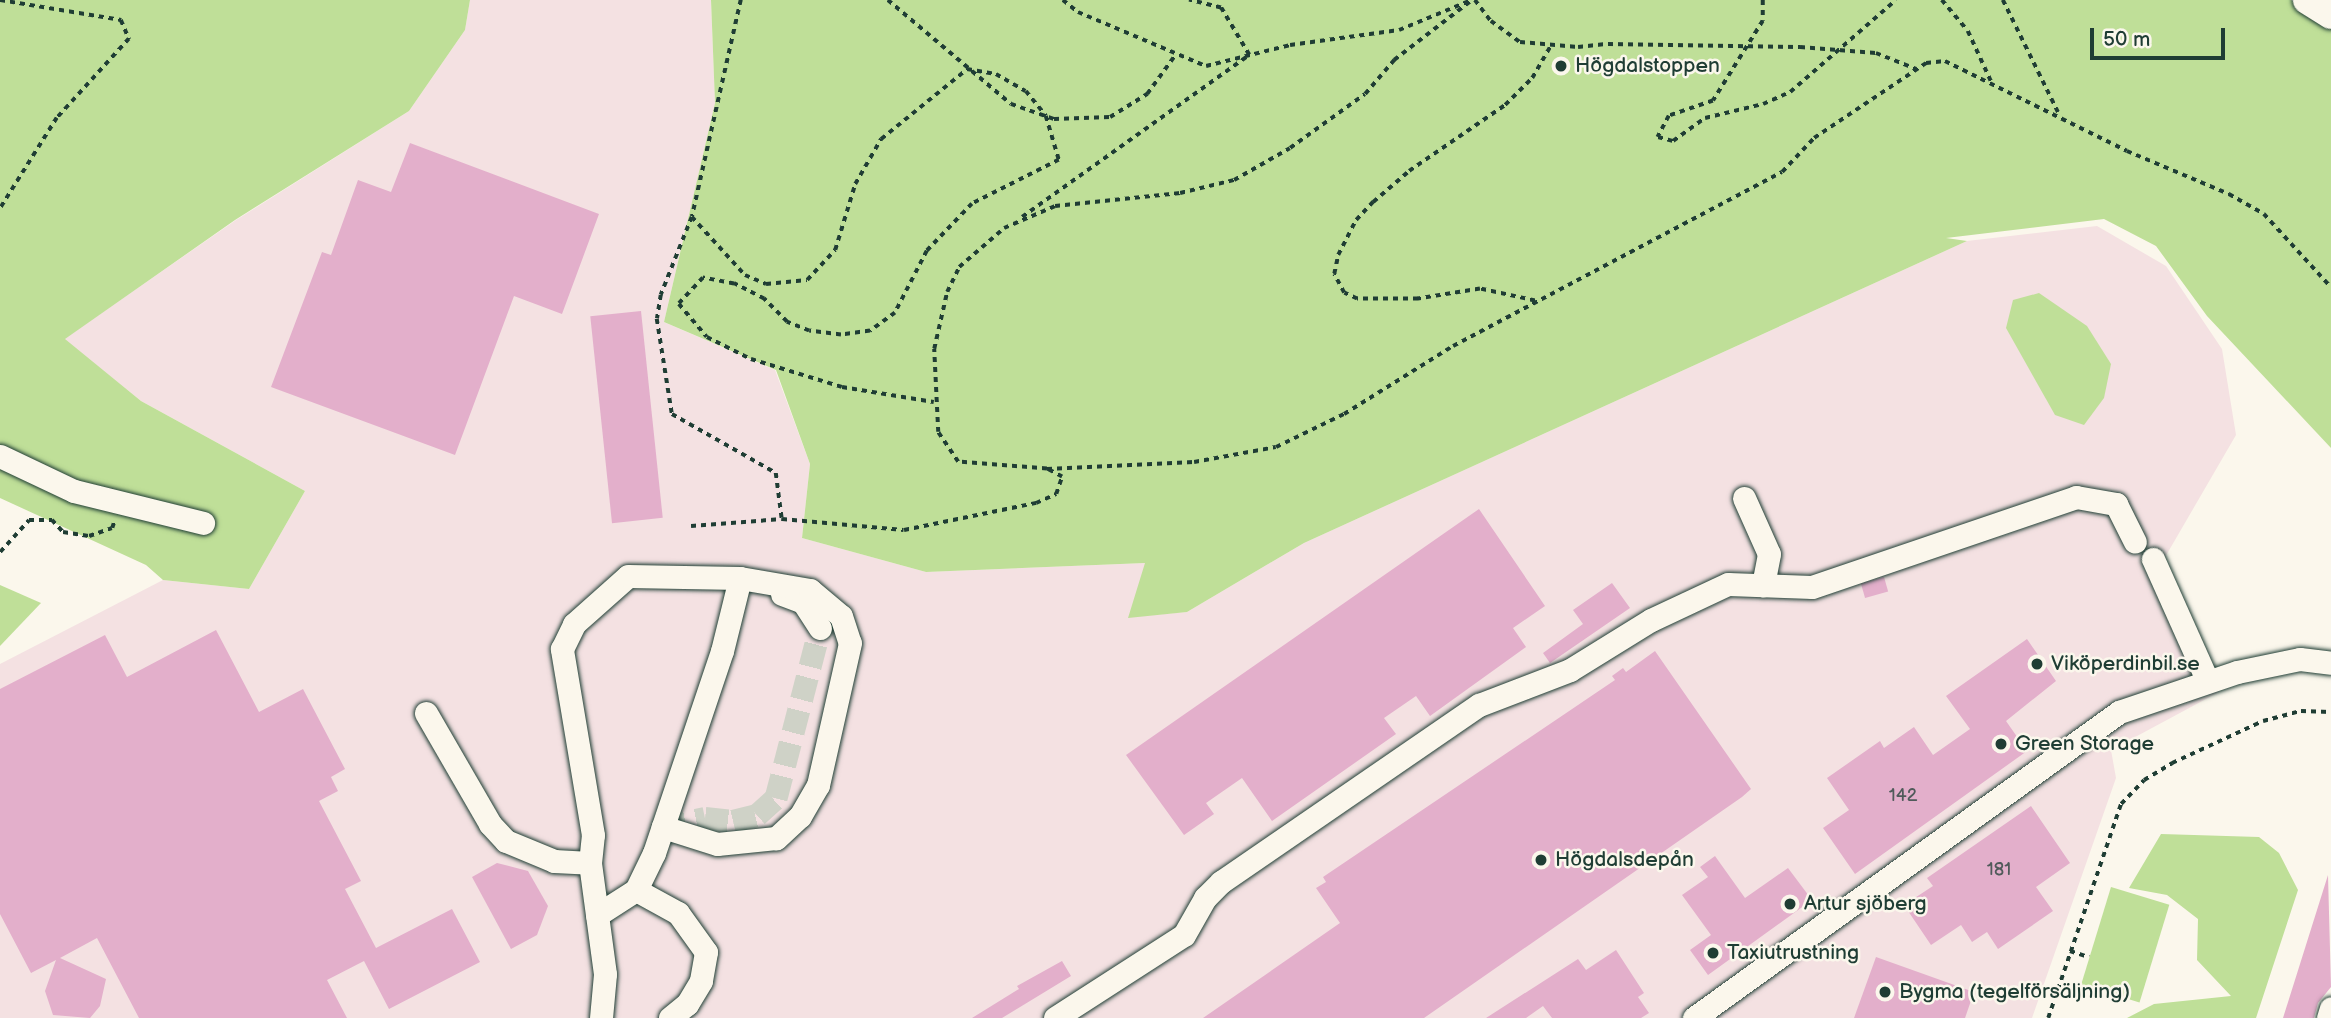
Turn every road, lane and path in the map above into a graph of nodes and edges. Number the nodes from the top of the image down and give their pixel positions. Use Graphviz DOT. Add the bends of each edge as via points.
graph roads {
  1 [pos="0,0"];
  2 [pos="741,0"];
  3 [pos="888,0"];
  4 [pos="1063,0"];
  5 [pos="1189,0"];
  6 [pos="1472,0"];
  7 [pos="1763,0"];
  8 [pos="1896,0"];
  9 [pos="1941,0"];
  10 [pos="2003,0"];
  11 [pos="2307,0"];
  12 [pos="2331,15"];
  13 [pos="1550,45"];
  14 [pos="1744,47"];
  15 [pos="1841,50"];
  16 [pos="1176,54"];
  17 [pos="1249,55"];
  18 [pos="967,69"];
  19 [pos="1916,69"];
  20 [pos="1991,82"];
  21 [pos="2059,114"];
  22 [pos="1046,116"];
  23 [pos="0,209"];
  24 [pos="692,217"];
  25 [pos="1012,224"];
  26 [pos="2331,287"];
  27 [pos="1535,301"];
  28 [pos="934,402"];
  29 [pos="0,456"];
  30 [pos="1047,469"];
  31 [pos="1744,498"];
  32 [pos="121,503"];
  33 [pos="782,519"];
  34 [pos="203,523"];
  35 [pos="691,526"];
  36 [pos="2134,542"];
  37 [pos="0,552"];
  38 [pos="2153,559"];
  39 [pos="740,578"];
  40 [pos="1763,585"];
  41 [pos="820,628"];
  42 [pos="2331,663"];
  43 [pos="2207,680"];
  44 [pos="2331,712"];
  45 [pos="426,713"];
  46 [pos="663,827"];
  47 [pos="590,863"];
  48 [pos="636,890"];
  49 [pos="597,915"];
  50 [pos="2070,951"];
  51 [pos="2090,957"];
  52 [pos="2331,1008"];
  53 [pos="601,1018"];
  54 [pos="670,1018"];
  55 [pos="1055,1018"];
  56 [pos="1694,1018"];
  57 [pos="2048,1018"];
  58 [pos="2328,1018"];
  1 -- 23 [label="path" via="121,20 129,38 57,118"];
  2 -- 24 [label="path"];
  3 -- 18 [label="path"];
  4 -- 16 [label="path" via="1078,12"];
  5 -- 17 [label="path" via="1222,8"];
  6 -- 13 [label="path" via="1520,42"];
  6 -- 17 [label="path" via="1399,30"];
  6 -- 25 [label="path" via="1395,60 1365,94 1290,148 1234,180 1180,192 1055,205"];
  7 -- 14 [label="path" via="1763,21"];
  8 -- 15 [label="path"];
  9 -- 20 [label="path" via="1968,31"];
  10 -- 21 [label="path"];
  11 -- 12 [label="main road"];
  13 -- 14 [label="path"];
  13 -- 27 [label="path" via="1532,78 1505,105 1373,202 1356,220 1334,274 1344,293 1357,299 1418,299 1480,289"];
  14 -- 15 [label="path"];
  14 -- 15 [label="path" via="1713,101 1669,116 1658,137 1673,141 1705,118 1763,104 1790,92"];
  15 -- 19 [label="path" via="1876,53"];
  16 -- 17 [label="path" via="1206,66"];
  16 -- 22 [label="path" via="1147,94 1110,117"];
  17 -- 25 [label="path"];
  18 -- 22 [label="path" via="1011,104"];
  18 -- 22 [label="path" via="996,74 1026,91"];
  18 -- 24 [label="path" via="881,139 855,184 835,250 807,280 766,284 745,275"];
  19 -- 20 [label="path" via="1945,61"];
  19 -- 27 [label="path" via="1814,138 1782,172"];
  20 -- 21 [label="path"];
  21 -- 26 [label="path" via="2127,152 2229,194 2264,214"];
  22 -- 28 [label="path" via="1059,160 972,204 927,251 895,313 870,331 841,335 809,331 787,322 764,299 734,284 703,278 679,304 707,337 751,359 842,387"];
  24 -- 33 [label="path" via="661,295 657,319 672,414 711,439 757,458 776,473"];
  25 -- 28 [label="path" via="977,248 959,267 947,292 934,349"];
  27 -- 30 [label="path" via="1344,414 1276,447 1194,462"];
  28 -- 30 [label="path" via="938,432 958,462"];
  29 -- 32 [label="street" via="74,491"];
  30 -- 33 [label="path" via="1062,477 1056,494 1036,503 932,526 904,530"];
  31 -- 40 [label="street" via="1769,554"];
  32 -- 34 [label="street"];
  32 -- 37 [label="path" via="113,528 101,534 63,532 52,520 29,520"];
  33 -- 35 [label="path"];
  36 -- 40 [label="street" via="2116,504 2076,497 1812,587"];
  38 -- 43 [label="street"];
  39 -- 41 [label="street" via="803,602"];
  39 -- 46 [label="street" via="722,652"];
  39 -- 46 [label="street" via="810,590 841,616 850,643 818,785 800,816 776,838 717,844"];
  39 -- 47 [label="street" via="628,576 574,624 562,649 593,835"];
  40 -- 55 [label="street" via="1728,584 1651,620 1570,670 1479,705 1221,882 1205,898 1184,935"];
  42 -- 43 [label="street" via="2300,659"];
  43 -- 56 [label="street" via="2119,712"];
  44 -- 50 [label="path" via="2301,710 2263,722 2144,780 2121,804"];
  45 -- 47 [label="street" via="490,824 506,841 554,861"];
  46 -- 48 [label="street"];
  47 -- 49 [label="street"];
  48 -- 49 [label="street"];
  48 -- 54 [label="street" via="678,913 706,951 701,981 687,1004"];
  49 -- 53 [label="street" via="605,974"];
  50 -- 51 [label="path"];
  50 -- 57 [label="path"];
  52 -- 58 [label="street"];
}
